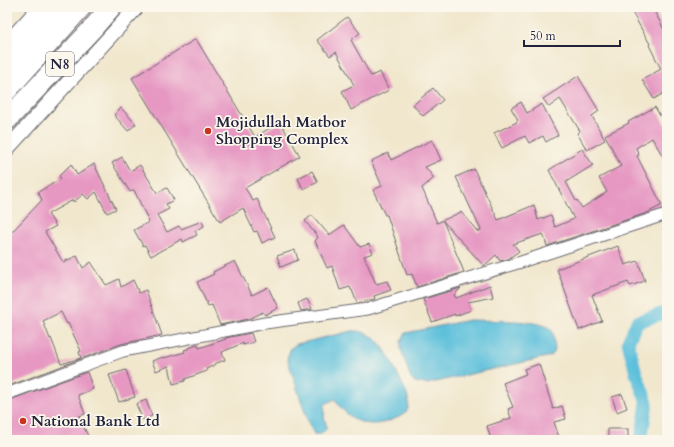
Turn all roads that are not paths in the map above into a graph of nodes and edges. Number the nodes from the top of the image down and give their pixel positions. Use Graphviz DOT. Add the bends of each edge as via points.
graph roads {
  1 [pos="40,7"];
  2 [pos="61,7"];
  3 [pos="81,7"];
  4 [pos="111,7"];
  5 [pos="137,7"];
  6 [pos="7,43"];
  7 [pos="7,68"];
  8 [pos="7,90"];
  9 [pos="7,120"];
  10 [pos="7,149"];
  11 [pos="667,214"];
  12 [pos="7,394"];
  1 -- 6 [label="street"];
  2 -- 7 [label="highway"];
  3 -- 8 [label="highway, N8"];
  4 -- 9 [label="highway, N8"];
  5 -- 10 [label="street"];
  11 -- 12 [label="street" via="368,309 265,323 123,351"];
}
